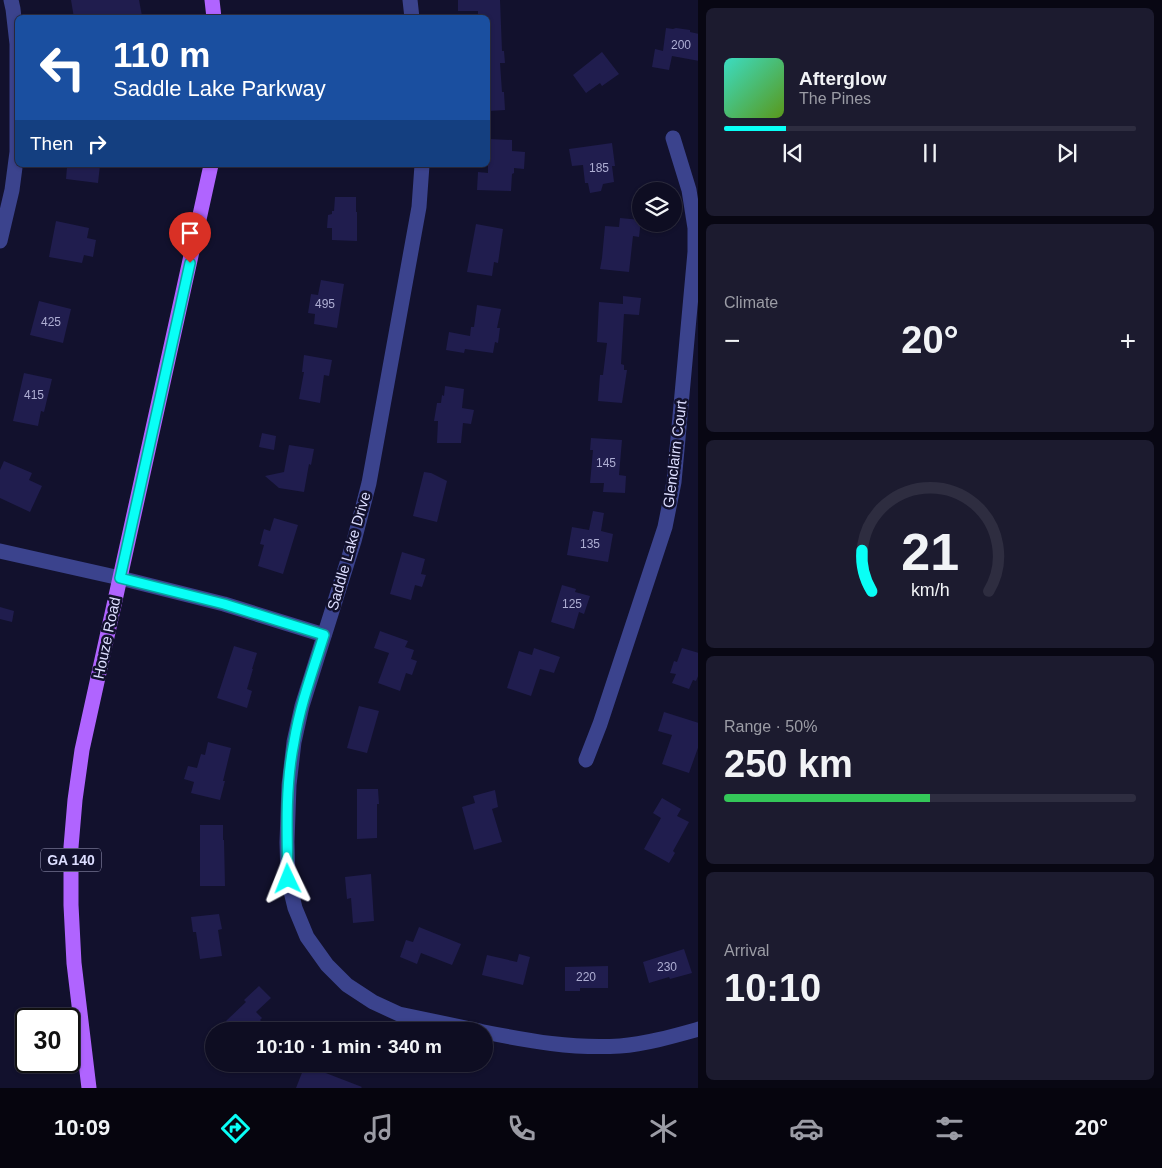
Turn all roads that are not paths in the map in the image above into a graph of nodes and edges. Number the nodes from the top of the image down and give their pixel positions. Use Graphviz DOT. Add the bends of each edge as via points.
graph roads {
  1 [pos="11,0"];
  2 [pos="212,0"];
  3 [pos="410,0"];
  4 [pos="214,15"];
  5 [pos="412,15"];
  6 [pos="15,32"];
  7 [pos="673,138"];
  8 [pos="15,167"];
  9 [pos="211,167"];
  10 [pos="422,167"];
  11 [pos="0,241"];
  12 [pos="691,376"];
  13 [pos="0,551"];
  14 [pos="120,578"];
  15 [pos="324,635"];
  16 [pos="586,760"];
  17 [pos="437,1022"];
  18 [pos="698,1029"];
  19 [pos="493,1034"];
  20 [pos="89,1088"];
  1 -- 6 [label="street"];
  2 -- 4 [label="main road"];
  3 -- 5 [label="street"];
  7 -- 12 [label="street, Glenclairn Court" via="689,190 695,228"];
  8 -- 11 [label="street"];
  9 -- 14 [label="main road, Houze Road / GA 140"];
  10 -- 15 [label="street, Saddle Lake Drive" via="419,207 369,483"];
  12 -- 16 [label="street, Glenclairn Court" via="665,527"];
  13 -- 14 [label="street"];
  14 -- 15 [label="street" via="224,604"];
  14 -- 20 [label="main road, Houze Road / GA 140" via="82,750 71,847 74,963"];
  15 -- 17 [label="street, Saddle Lake Drive" via="302,706 289,785 288,879 295,908 307,937 326,965 347,985 399,1014"];
  18 -- 19 [label="street" via="670,1038 622,1046 573,1046"];
}
